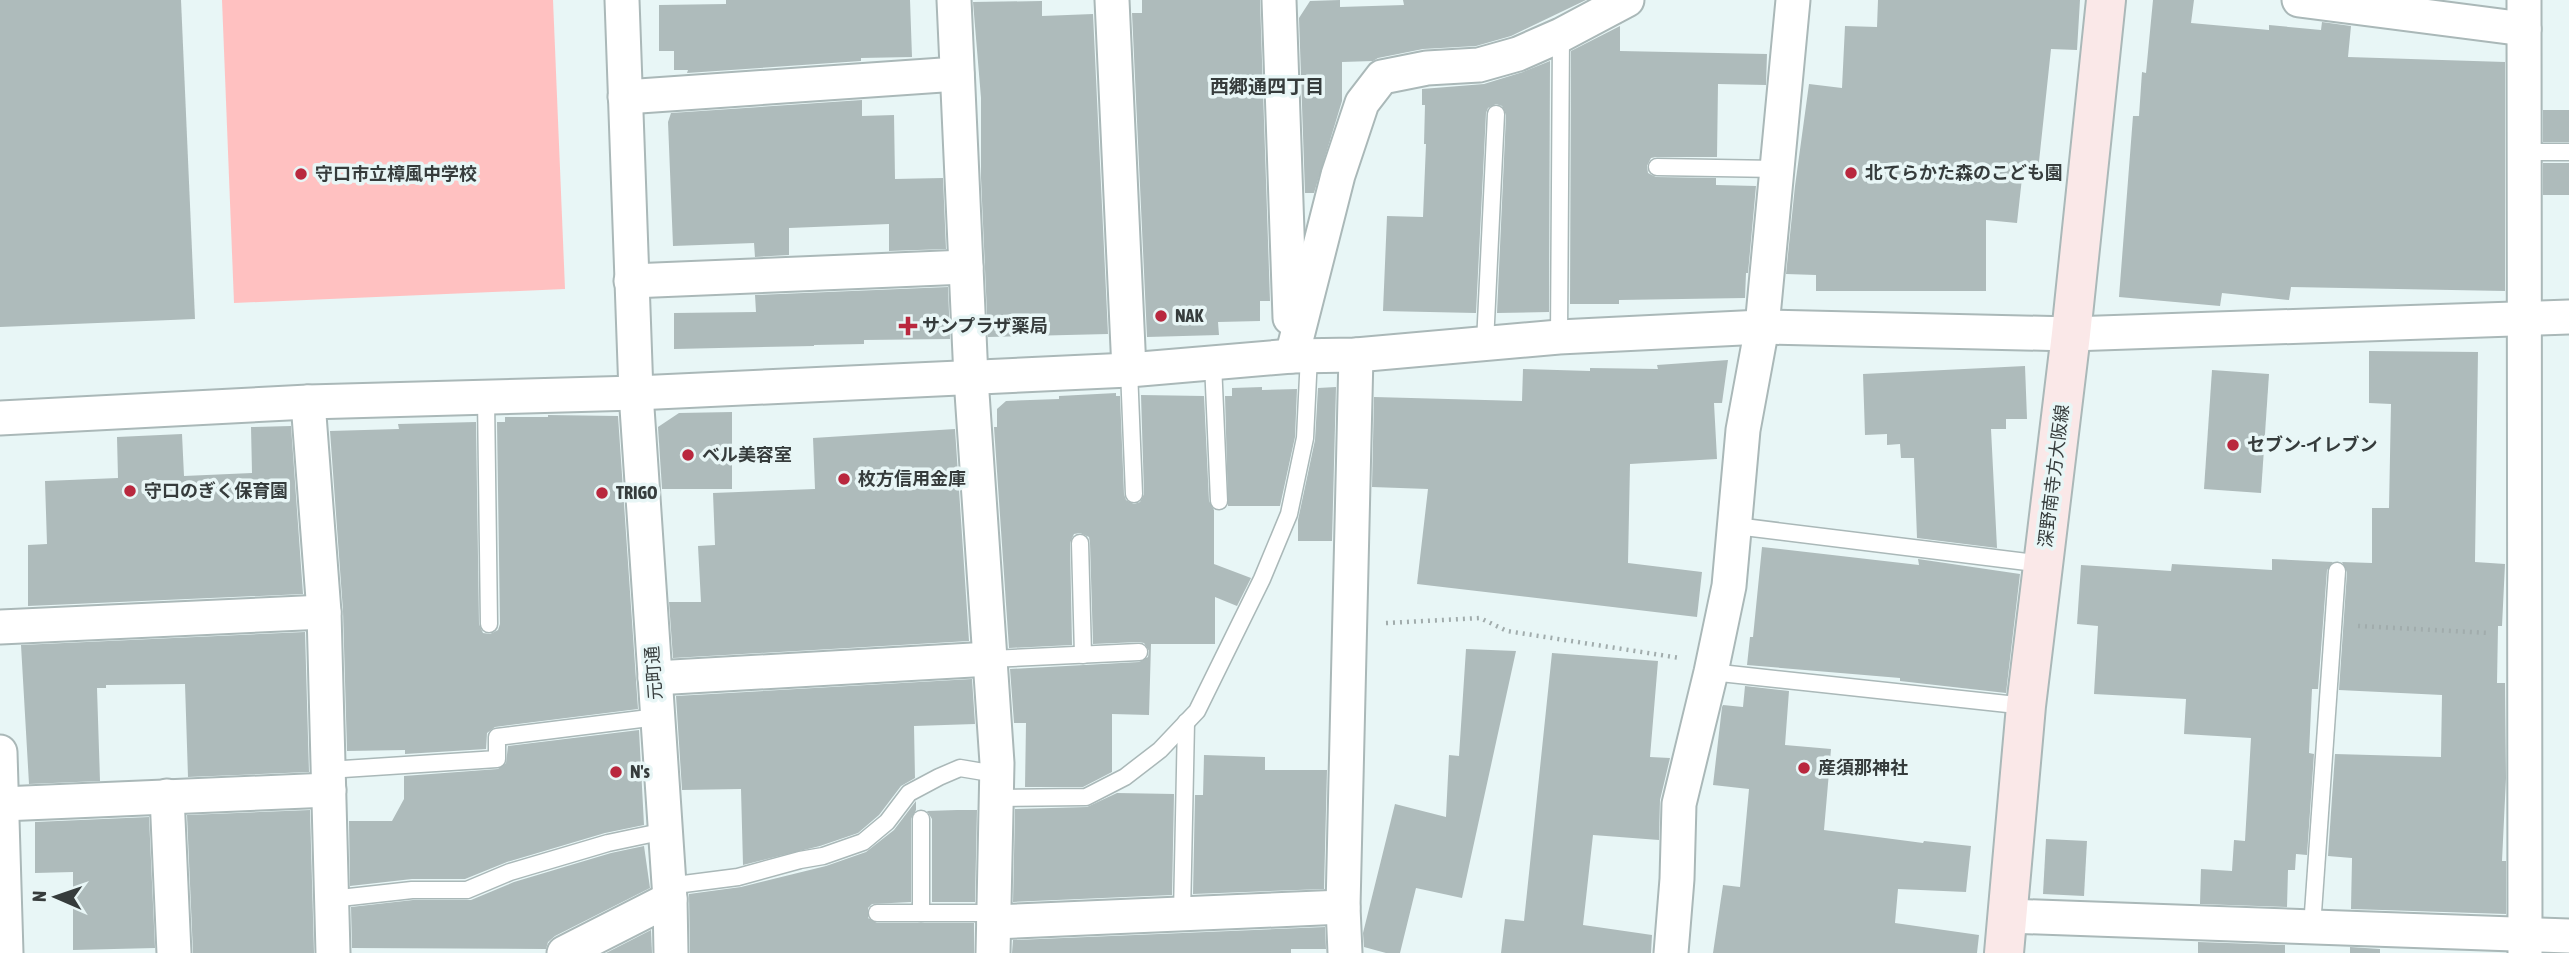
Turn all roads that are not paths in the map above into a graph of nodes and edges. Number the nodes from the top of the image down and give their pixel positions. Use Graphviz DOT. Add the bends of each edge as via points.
graph roads {
  1 [pos="622,0"];
  2 [pos="954,0"];
  3 [pos="1112,0"];
  4 [pos="1279,0"];
  5 [pos="1793,0"];
  6 [pos="2106,0"];
  7 [pos="2299,0"];
  8 [pos="1619,3"];
  9 [pos="2524,15"];
  10 [pos="1561,35"];
  11 [pos="957,74"];
  12 [pos="625,97"];
  13 [pos="1496,114"];
  14 [pos="2524,152"];
  15 [pos="2569,152"];
  16 [pos="1657,167"];
  17 [pos="1777,169"];
  18 [pos="966,267"];
  19 [pos="631,281"];
  20 [pos="2569,317"];
  21 [pos="2524,319"];
  22 [pos="1762,327"];
  23 [pos="2071,334"];
  24 [pos="1559,337"];
  25 [pos="1485,343"];
  26 [pos="1356,355"];
  27 [pos="1301,356"];
  28 [pos="1213,363"];
  29 [pos="1129,370"];
  30 [pos="971,378"];
  31 [pos="636,393"];
  32 [pos="486,398"];
  33 [pos="308,402"];
  34 [pos="0,418"];
  35 [pos="1134,494"];
  36 [pos="1219,501"];
  37 [pos="1736,526"];
  38 [pos="1080,543"];
  39 [pos="2043,564"];
  40 [pos="2337,570"];
  41 [pos="324,612"];
  42 [pos="489,624"];
  43 [pos="0,627"];
  44 [pos="1139,652"];
  45 [pos="1083,655"];
  46 [pos="990,659"];
  47 [pos="1712,667"];
  48 [pos="655,678"];
  49 [pos="2026,706"];
  50 [pos="657,717"];
  51 [pos="1186,722"];
  52 [pos="0,752"];
  53 [pos="329,780"];
  54 [pos="996,786"];
  55 [pos="167,796"];
  56 [pos="2,804"];
  57 [pos="921,819"];
  58 [pos="665,831"];
  59 [pos="669,893"];
  60 [pos="331,899"];
  61 [pos="1343,907"];
  62 [pos="877,913"];
  63 [pos="922,913"];
  64 [pos="1182,914"];
  65 [pos="2008,916"];
  66 [pos="2312,926"];
  67 [pos="994,929"];
  68 [pos="2569,936"];
  69 [pos="2524,944"];
  70 [pos="6,953"];
  71 [pos="174,953"];
  72 [pos="333,953"];
  73 [pos="564,953"];
  74 [pos="671,953"];
  75 [pos="1345,953"];
  76 [pos="1671,953"];
  77 [pos="2004,953"];
  1 -- 12 [label="street, 元町通"];
  2 -- 11 [label="street"];
  3 -- 29 [label="street"];
  4 -- 27 [label="street"];
  5 -- 17 [label="street"];
  6 -- 23 [label="main road, 深野南寺方大阪線"];
  7 -- 9 [label="street"];
  8 -- 10 [label="street"];
  9 -- 14 [label="street"];
  10 -- 24 [label="lane"];
  10 -- 27 [label="street" via="1479,65 1382,77 1363,103 1338,175"];
  11 -- 12 [label="street"];
  11 -- 18 [label="street"];
  12 -- 19 [label="street, 元町通"];
  13 -- 25 [label="lane"];
  14 -- 15 [label="lane"];
  14 -- 21 [label="street"];
  16 -- 17 [label="lane"];
  17 -- 22 [label="street"];
  18 -- 19 [label="street"];
  18 -- 30 [label="street"];
  19 -- 31 [label="street, 元町通"];
  20 -- 21 [label="street"];
  21 -- 23 [label="street"];
  21 -- 69 [label="street"];
  22 -- 23 [label="street"];
  22 -- 24 [label="street"];
  22 -- 37 [label="street" via="1743,430"];
  23 -- 39 [label="main road, 深野南寺方大阪線"];
  24 -- 25 [label="street"];
  25 -- 26 [label="street"];
  26 -- 27 [label="street"];
  26 -- 61 [label="street"];
  27 -- 28 [label="street"];
  27 -- 51 [label="lane" via="1305,438 1289,514 1228,650 1197,712"];
  28 -- 29 [label="street"];
  28 -- 36 [label="lane"];
  29 -- 30 [label="street"];
  29 -- 35 [label="lane"];
  30 -- 31 [label="street"];
  30 -- 46 [label="street"];
  31 -- 32 [label="street"];
  31 -- 48 [label="street, 元町通"];
  32 -- 33 [label="street"];
  32 -- 42 [label="lane"];
  33 -- 34 [label="street"];
  33 -- 41 [label="street"];
  37 -- 39 [label="lane"];
  37 -- 47 [label="street"];
  38 -- 45 [label="lane"];
  39 -- 49 [label="main road, 深野南寺方大阪線"];
  40 -- 66 [label="lane"];
  41 -- 43 [label="street"];
  41 -- 53 [label="street"];
  44 -- 45 [label="lane"];
  45 -- 46 [label="lane"];
  46 -- 48 [label="street"];
  46 -- 54 [label="street"];
  47 -- 49 [label="lane"];
  47 -- 76 [label="street" via="1679,804"];
  48 -- 50 [label="street, 元町通"];
  49 -- 65 [label="main road, 深野南寺方大阪線"];
  50 -- 53 [label="lane" via="497,737 497,759"];
  50 -- 58 [label="street, 元町通"];
  51 -- 54 [label="lane" via="1125,777 1086,797"];
  51 -- 64 [label="lane"];
  52 -- 56 [label="street"];
  53 -- 55 [label="street"];
  53 -- 60 [label="street"];
  54 -- 59 [label="lane" via="960,768 909,793 887,822 863,842"];
  54 -- 67 [label="street"];
  55 -- 56 [label="street"];
  55 -- 71 [label="street"];
  56 -- 70 [label="street"];
  57 -- 63 [label="lane"];
  58 -- 59 [label="street, 元町通"];
  58 -- 60 [label="lane" via="510,872 467,890 412,890"];
  59 -- 73 [label="street"];
  59 -- 74 [label="street, 元町通"];
  60 -- 72 [label="street"];
  61 -- 64 [label="street"];
  61 -- 75 [label="street"];
  62 -- 63 [label="lane"];
  63 -- 67 [label="lane"];
  64 -- 67 [label="street"];
  65 -- 66 [label="street"];
  65 -- 77 [label="main road, 深野南寺方大阪線"];
  66 -- 69 [label="street"];
  68 -- 69 [label="street"];
}
